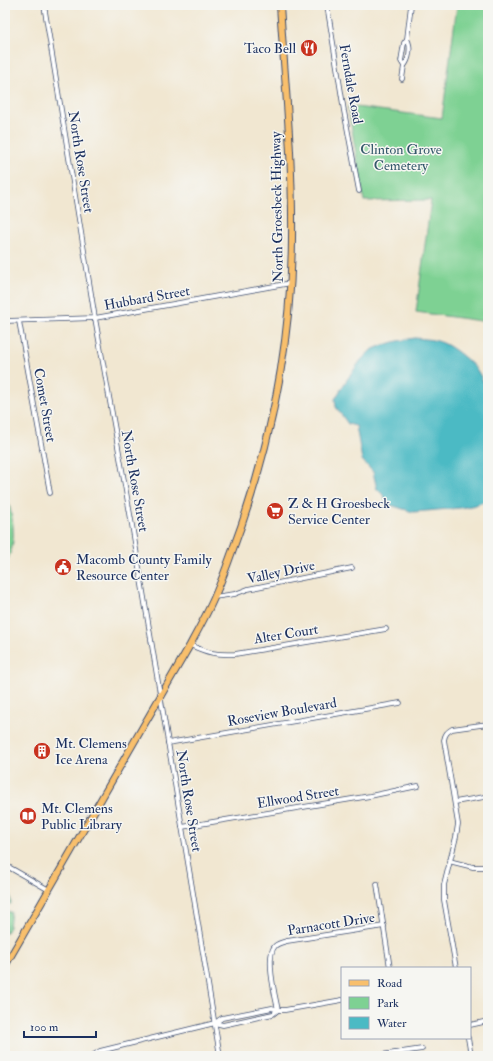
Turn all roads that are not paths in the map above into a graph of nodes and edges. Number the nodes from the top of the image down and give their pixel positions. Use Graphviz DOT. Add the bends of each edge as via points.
graph roads {
  1 [pos="44,5"];
  2 [pos="280,5"];
  3 [pos="326,5"];
  4 [pos="411,5"];
  5 [pos="402,79"];
  6 [pos="360,191"];
  7 [pos="291,283"];
  8 [pos="95,318"];
  9 [pos="5,321"];
  10 [pos="20,321"];
  11 [pos="50,493"];
  12 [pos="352,568"];
  13 [pos="214,597"];
  14 [pos="386,629"];
  15 [pos="190,646"];
  16 [pos="161,697"];
  17 [pos="400,703"];
  18 [pos="488,724"];
  19 [pos="168,743"];
  20 [pos="418,786"];
  21 [pos="484,797"];
  22 [pos="455,802"];
  23 [pos="182,827"];
  24 [pos="449,861"];
  25 [pos="5,865"];
  26 [pos="488,867"];
  27 [pos="377,884"];
  28 [pos="49,890"];
  29 [pos="384,926"];
  30 [pos="5,966"];
  31 [pos="390,967"];
  32 [pos="456,967"];
  33 [pos="341,1000"];
  34 [pos="278,1010"];
  35 [pos="488,1021"];
  36 [pos="215,1023"];
  37 [pos="471,1025"];
  38 [pos="468,1039"];
  39 [pos="422,1049"];
  40 [pos="92,1056"];
  41 [pos="220,1056"];
  42 [pos="374,1056"];
  43 [pos="471,1056"];
  1 -- 8 [label="street, North Rose Street"];
  2 -- 7 [label="main road, North Groesbeck Highway" via="291,194"];
  3 -- 6 [label="street, Ferndale Road"];
  4 -- 5 [label="street" via="407,39 401,61 404,66"];
  7 -- 8 [label="street, Hubbard Street"];
  7 -- 13 [label="main road, North Groesbeck Highway" via="280,375 266,443 248,507"];
  8 -- 10 [label="street, Hubbard Street"];
  8 -- 16 [label="street, North Rose Street"];
  9 -- 10 [label="street, Hubbard Street"];
  10 -- 11 [label="street, Comet Street"];
  12 -- 13 [label="street, Valley Drive"];
  13 -- 15 [label="main road, North Groesbeck Highway"];
  14 -- 15 [label="street, Alter Court" via="235,654 214,654"];
  15 -- 16 [label="main road, North Groesbeck Highway"];
  16 -- 19 [label="street, North Rose Street"];
  16 -- 28 [label="main road, North Groesbeck Highway"];
  17 -- 19 [label="street, Roseview Boulevard"];
  18 -- 22 [label="street" via="455,729 446,734 444,740"];
  19 -- 23 [label="street, North Rose Street"];
  20 -- 23 [label="street, Ellwood Street"];
  21 -- 22 [label="street"];
  22 -- 24 [label="street" via="458,824"];
  23 -- 36 [label="street, North Rose Street"];
  24 -- 26 [label="street" via="473,867"];
  24 -- 32 [label="street" via="443,895"];
  25 -- 28 [label="street"];
  27 -- 29 [label="street"];
  28 -- 30 [label="main road, North Groesbeck Highway"];
  29 -- 31 [label="street"];
  29 -- 34 [label="street, Parnacott Drive" via="287,941 275,946 270,960"];
  33 -- 34 [label="street"];
  34 -- 36 [label="street" via="273,1014 223,1025"];
  34 -- 36 [label="street" via="258,1010 222,1018"];
  35 -- 37 [label="street"];
  36 -- 40 [label="street" via="108,1048"];
  36 -- 41 [label="street, North Rose Street"];
  38 -- 43 [label="street"];
  39 -- 42 [label="street"];
}
